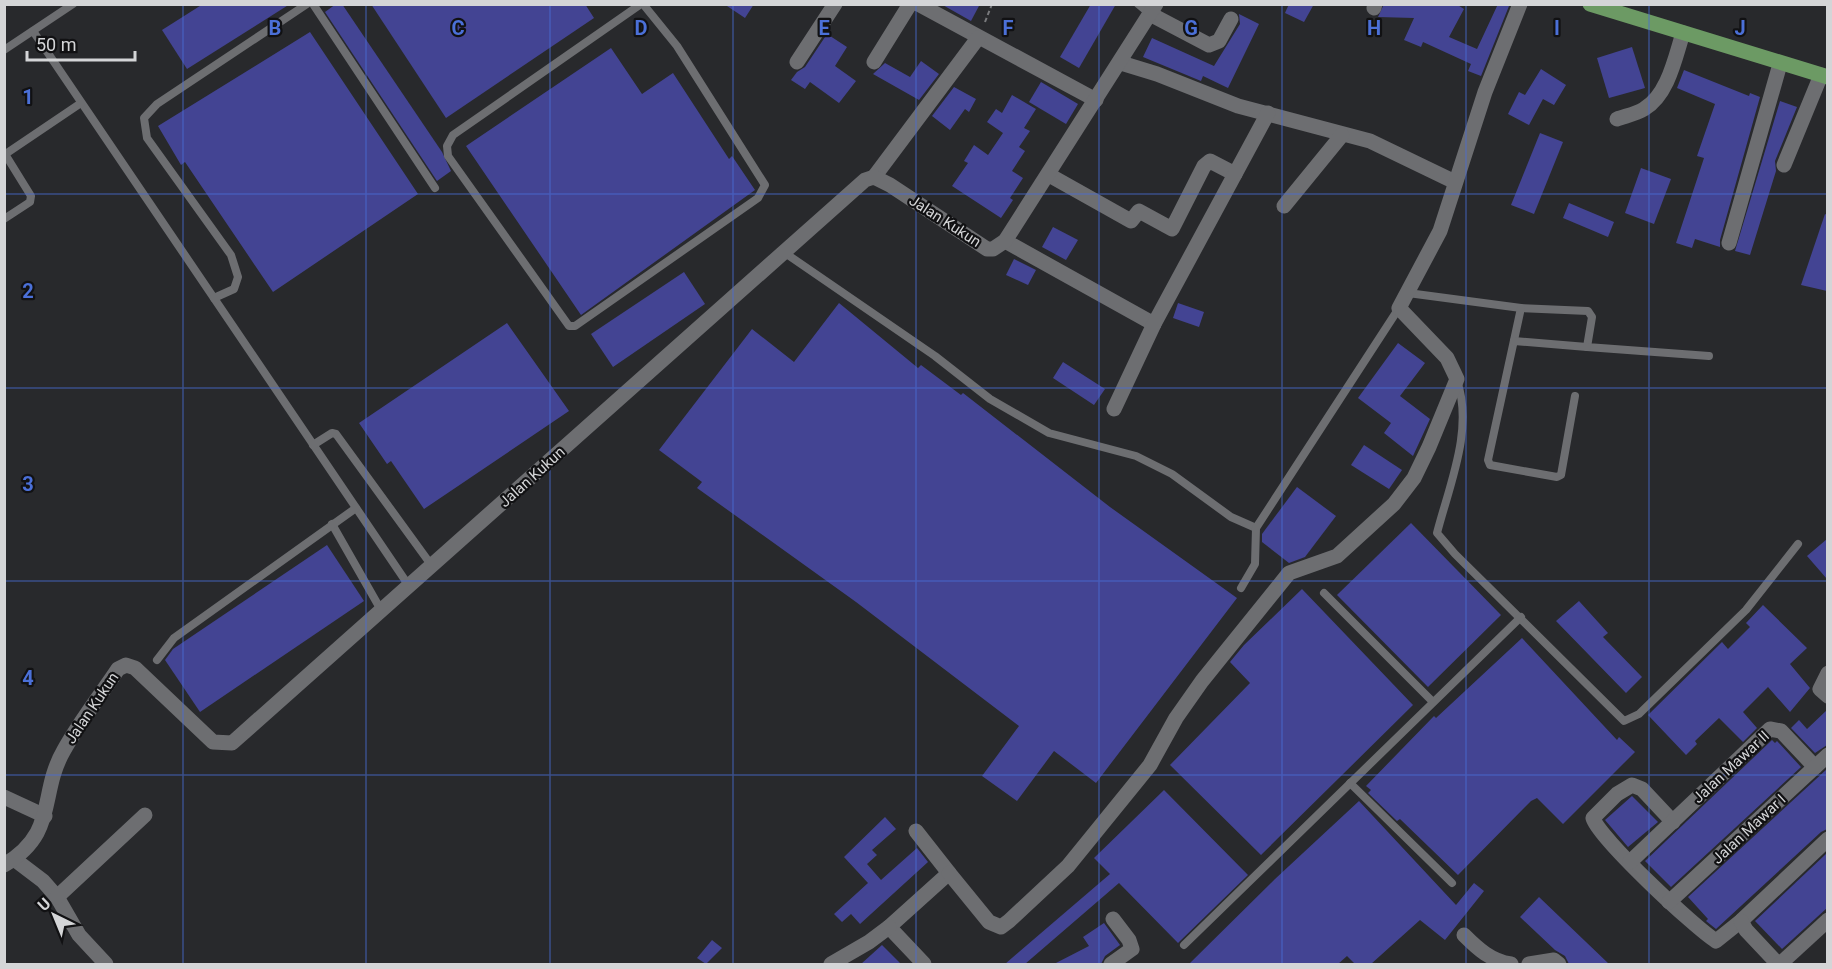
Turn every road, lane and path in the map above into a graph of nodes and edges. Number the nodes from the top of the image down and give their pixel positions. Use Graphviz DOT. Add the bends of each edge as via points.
graph roads {
  1 [pos="73,4"];
  2 [pos="308,4"];
  3 [pos="313,4"];
  4 [pos="642,4"];
  5 [pos="835,4"];
  6 [pos="910,4"];
  7 [pos="918,4"];
  8 [pos="992,4"];
  9 [pos="1138,4"];
  10 [pos="1520,4"];
  11 [pos="1590,4"];
  12 [pos="1153,9"];
  13 [pos="1231,19"];
  14 [pos="33,31"];
  15 [pos="1683,33"];
  16 [pos="978,38"];
  17 [pos="4,50"];
  18 [pos="797,62"];
  19 [pos="874,62"];
  20 [pos="1121,63"];
  21 [pos="1780,64"];
  22 [pos="1824,76"];
  23 [pos="1096,100"];
  24 [pos="81,103"];
  25 [pos="1268,113"];
  26 [pos="1617,119"];
  27 [pos="1342,135"];
  28 [pos="5,155"];
  29 [pos="1784,165"];
  30 [pos="1235,174"];
  31 [pos="1049,175"];
  32 [pos="874,177"];
  33 [pos="1455,182"];
  34 [pos="435,188"];
  35 [pos="1284,206"];
  36 [pos="4,219"];
  37 [pos="1005,241"];
  38 [pos="1729,243"];
  39 [pos="785,253"];
  40 [pos="1408,293"];
  41 [pos="214,298"];
  42 [pos="1399,308"];
  43 [pos="1521,308"];
  44 [pos="1154,324"];
  45 [pos="1514,340"];
  46 [pos="1587,347"];
  47 [pos="1710,356"];
  48 [pos="1457,379"];
  49 [pos="1575,396"];
  50 [pos="1114,409"];
  51 [pos="313,445"];
  52 [pos="356,508"];
  53 [pos="332,524"];
  54 [pos="1256,528"];
  55 [pos="1798,544"];
  56 [pos="432,566"];
  57 [pos="409,586"];
  58 [pos="1241,588"];
  59 [pos="1324,593"];
  60 [pos="381,610"];
  61 [pos="1521,616"];
  62 [pos="157,660"];
  63 [pos="1827,674"];
  64 [pos="1827,696"];
  65 [pos="1433,702"];
  66 [pos="1827,755"];
  67 [pos="1815,766"];
  68 [pos="1350,783"];
  69 [pos="4,797"];
  70 [pos="145,814"];
  71 [pos="45,816"];
  72 [pos="1673,822"];
  73 [pos="916,831"];
  74 [pos="1827,839"];
  75 [pos="9,862"];
  76 [pos="1630,862"];
  77 [pos="949,873"];
  78 [pos="1452,883"];
  79 [pos="57,897"];
  80 [pos="1670,902"];
  81 [pos="1113,919"];
  82 [pos="1827,920"];
  83 [pos="1741,921"];
  84 [pos="889,927"];
  85 [pos="1464,935"];
  86 [pos="1184,945"];
  87 [pos="106,964"];
  88 [pos="831,964"];
  89 [pos="924,964"];
  90 [pos="1111,964"];
  91 [pos="1511,964"];
  92 [pos="1529,964"];
  93 [pos="1559,964"];
  94 [pos="1779,964"];
  1 -- 14 [label="lane"];
  2 -- 41 [label="lane" via="157,105 144,118 147,138 231,255 238,277 234,289"];
  3 -- 34 [label="lane"];
  4 -- 4 [label="lane" via="677,46 765,185 758,198 575,326 569,326 448,156 447,146 453,135"];
  5 -- 18 [label="street"];
  6 -- 19 [label="street"];
  7 -- 16 [label="street"];
  8 -- 16 [label="path"];
  9 -- 12 [label="lane"];
  10 -- 33 [label="street"];
  11 -- 15 [label="main road"];
  12 -- 13 [label="street" via="1209,45 1219,41"];
  12 -- 20 [label="street, Jalan Kukun"];
  14 -- 17 [label="lane"];
  14 -- 24 [label="lane"];
  15 -- 21 [label="main road"];
  15 -- 26 [label="street" via="1668,80 1657,96 1645,108"];
  16 -- 23 [label="street"];
  16 -- 32 [label="street"];
  20 -- 23 [label="street, Jalan Kukun"];
  20 -- 25 [label="street" via="1238,106"];
  21 -- 22 [label="main road"];
  21 -- 38 [label="street"];
  22 -- 29 [label="street"];
  23 -- 31 [label="street, Jalan Kukun"];
  24 -- 28 [label="lane"];
  24 -- 41 [label="lane"];
  25 -- 27 [label="street"];
  25 -- 30 [label="street"];
  27 -- 33 [label="street" via="1370,141"];
  27 -- 35 [label="street"];
  28 -- 36 [label="lane" via="31,196 30,202"];
  30 -- 31 [label="street" via="1210,161 1204,166 1172,228 1139,210 1131,221"];
  30 -- 44 [label="street"];
  31 -- 37 [label="street, Jalan Kukun"];
  32 -- 37 [label="street, Jalan Kukun" via="987,249"];
  32 -- 39 [label="street, Jalan Kukun" via="865,180"];
  33 -- 40 [label="street" via="1440,231"];
  37 -- 44 [label="street"];
  39 -- 54 [label="lane" via="935,356 990,399 1049,433 1136,456 1172,474 1231,517"];
  39 -- 56 [label="street, Jalan Kukun"];
  40 -- 42 [label="street"];
  40 -- 43 [label="lane"];
  41 -- 51 [label="lane"];
  42 -- 48 [label="street" via="1447,358"];
  42 -- 54 [label="lane"];
  43 -- 45 [label="lane"];
  43 -- 46 [label="lane" via="1588,311 1592,317"];
  44 -- 50 [label="street"];
  45 -- 46 [label="lane"];
  45 -- 49 [label="lane" via="1490,465 1546,476 1561,475"];
  46 -- 47 [label="lane"];
  48 -- 61 [label="lane" via="1462,429 1451,490 1437,533"];
  48 -- 77 [label="street" via="1429,447 1394,504 1337,556 1289,573 1202,681 1150,765 1068,866 1001,927 989,922"];
  51 -- 52 [label="lane"];
  51 -- 56 [label="lane" via="336,434"];
  52 -- 53 [label="lane"];
  52 -- 57 [label="lane"];
  53 -- 60 [label="lane"];
  53 -- 62 [label="lane" via="174,638"];
  54 -- 58 [label="lane" via="1255,564"];
  55 -- 61 [label="lane" via="1746,610 1629,720 1624,721"];
  56 -- 57 [label="street, Jalan Kukun"];
  57 -- 60 [label="street, Jalan Kukun"];
  59 -- 65 [label="lane"];
  60 -- 71 [label="street, Jalan Kukun" via="232,743 213,742 135,668 126,665 118,669 63,751"];
  61 -- 65 [label="lane"];
  63 -- 64 [label="street" via="1820,689"];
  65 -- 68 [label="lane"];
  66 -- 67 [label="street, Jalan Mawar I"];
  67 -- 72 [label="street, Jalan Mawar II" via="1781,731 1770,729"];
  67 -- 80 [label="street, Jalan Mawar I"];
  68 -- 78 [label="lane"];
  68 -- 86 [label="lane"];
  69 -- 71 [label="street"];
  70 -- 79 [label="street"];
  71 -- 75 [label="street, Jalan Kukun" via="34,841"];
  72 -- 76 [label="street, Jalan Mawar II"];
  72 -- 76 [label="street" via="1642,789 1632,785 1596,813 1593,821"];
  73 -- 77 [label="street"];
  74 -- 83 [label="street"];
  75 -- 79 [label="street" via="43,881"];
  76 -- 80 [label="street"];
  77 -- 84 [label="street"];
  79 -- 87 [label="street" via="79,935"];
  80 -- 83 [label="street" via="1716,941"];
  81 -- 90 [label="street" via="1132,949"];
  82 -- 94 [label="street"];
  83 -- 94 [label="street"];
  84 -- 88 [label="street"];
  84 -- 89 [label="street"];
  85 -- 91 [label="street" via="1482,952"];
  92 -- 93 [label="street" via="1554,960"];
}
